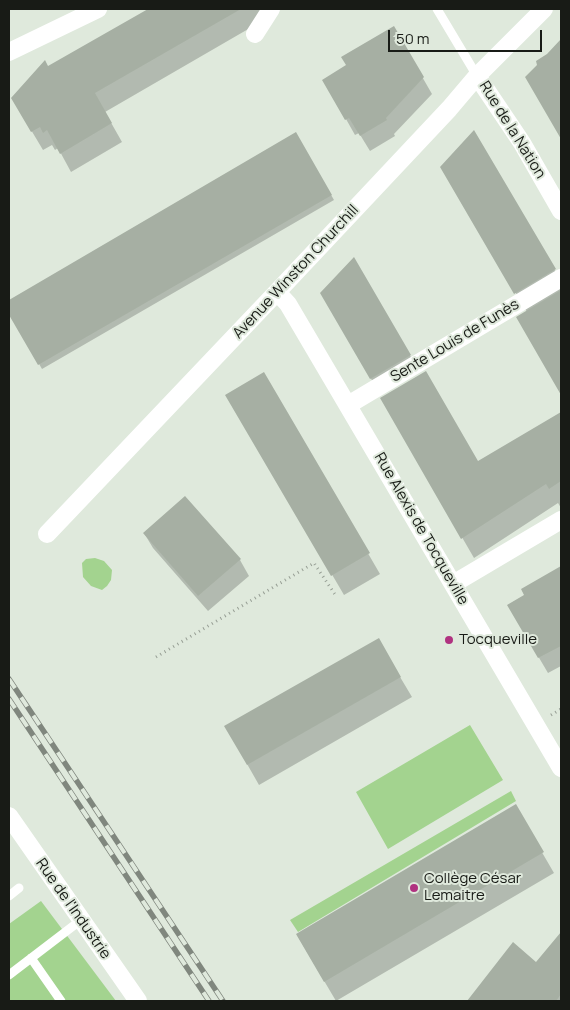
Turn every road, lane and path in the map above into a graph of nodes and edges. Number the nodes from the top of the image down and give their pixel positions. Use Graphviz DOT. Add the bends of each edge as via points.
graph roads {
  1 [pos="98,9"];
  2 [pos="271,9"];
  3 [pos="437,9"];
  4 [pos="544,9"];
  5 [pos="255,34"];
  6 [pos="9,52"];
  7 [pos="477,76"];
  8 [pos="561,211"];
  9 [pos="561,278"];
  10 [pos="278,292"];
  11 [pos="348,405"];
  12 [pos="561,520"];
  13 [pos="47,534"];
  14 [pos="453,584"];
  15 [pos="336,596"];
  16 [pos="156,657"];
  17 [pos="561,709"];
  18 [pos="547,717"];
  19 [pos="561,768"];
  20 [pos="9,816"];
  21 [pos="19,888"];
  22 [pos="9,896"];
  23 [pos="81,920"];
  24 [pos="31,958"];
  25 [pos="9,975"];
  26 [pos="60,1001"];
  27 [pos="138,1001"];
  1 -- 6 [label="street"];
  2 -- 5 [label="street"];
  3 -- 7 [label="lane"];
  4 -- 7 [label="street, Avenue Winston Churchill"];
  7 -- 8 [label="street, Rue de la Nation" via="522,143"];
  7 -- 10 [label="street, Avenue Winston Churchill"];
  9 -- 11 [label="street, Sente Louis de Funès"];
  10 -- 11 [label="street, Rue Alexis de Tocqueville"];
  10 -- 13 [label="street, Avenue Winston Churchill"];
  11 -- 14 [label="street, Rue Alexis de Tocqueville"];
  12 -- 14 [label="street"];
  14 -- 19 [label="street, Rue Alexis de Tocqueville"];
  15 -- 16 [label="path" via="314,564"];
  17 -- 18 [label="path"];
  20 -- 23 [label="street, Rue de l'Industrie" via="17,834"];
  21 -- 22 [label="lane"];
  23 -- 24 [label="lane"];
  23 -- 27 [label="street, Rue de l'Industrie"];
  24 -- 25 [label="lane"];
  24 -- 26 [label="lane"];
}
